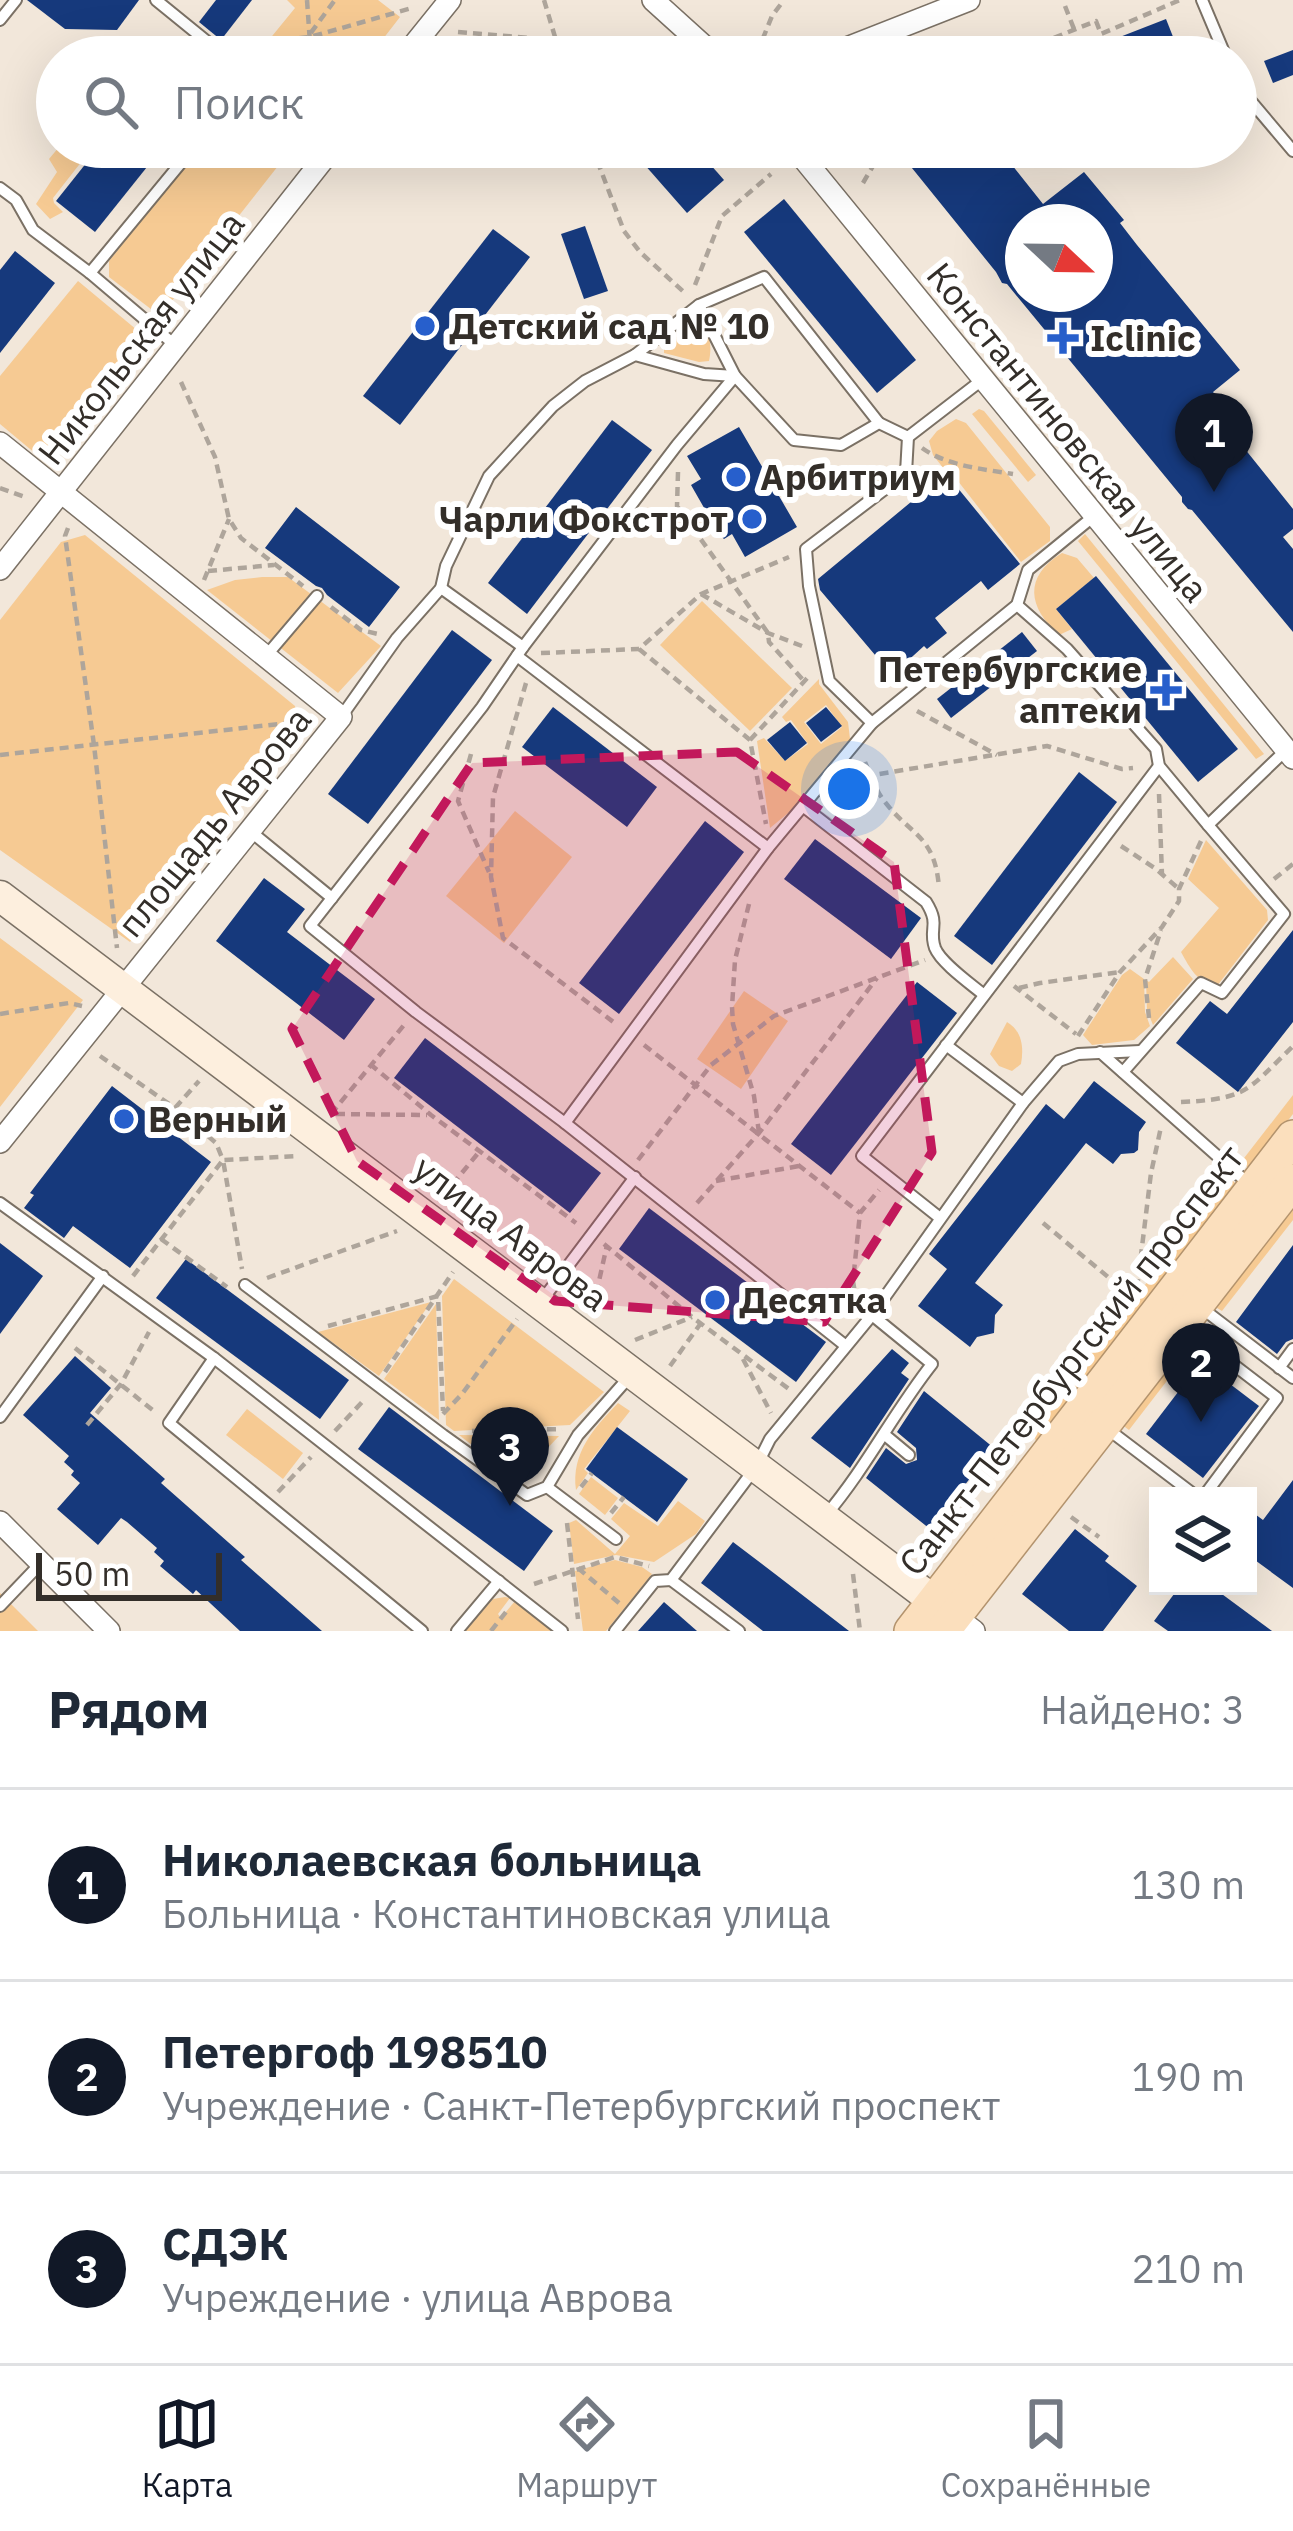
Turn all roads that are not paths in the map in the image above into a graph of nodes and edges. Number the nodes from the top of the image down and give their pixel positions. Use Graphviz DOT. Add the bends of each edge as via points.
graph roads {
  1 [pos="16,0"];
  2 [pos="156,0"];
  3 [pos="450,0"];
  4 [pos="653,0"];
  5 [pos="969,0"];
  6 [pos="1202,0"];
  7 [pos="0,20"];
  8 [pos="200,36"];
  9 [pos="421,36"];
  10 [pos="693,36"];
  11 [pos="877,36"];
  12 [pos="1217,36"];
  13 [pos="1257,109"];
  14 [pos="1293,151"];
  15 [pos="177,168"];
  16 [pos="316,168"];
  17 [pos="811,168"];
  18 [pos="0,188"];
  19 [pos="90,273"];
  20 [pos="699,305"];
  21 [pos="176,346"];
  22 [pos="634,355"];
  23 [pos="735,376"];
  24 [pos="982,380"];
  25 [pos="879,423"];
  26 [pos="908,437"];
  27 [pos="0,443"];
  28 [pos="61,492"];
  29 [pos="1094,515"];
  30 [pos="0,569"];
  31 [pos="441,588"];
  32 [pos="317,596"];
  33 [pos="1017,605"];
  34 [pos="520,652"];
  35 [pos="266,656"];
  36 [pos="341,716"];
  37 [pos="872,723"];
  38 [pos="1290,754"];
  39 [pos="1159,766"];
  40 [pos="804,807"];
  41 [pos="1208,825"];
  42 [pos="250,831"];
  43 [pos="768,848"];
  44 [pos="0,896"];
  45 [pos="332,898"];
  46 [pos="123,989"];
  47 [pos="984,995"];
  48 [pos="946,1045"];
  49 [pos="1140,1051"];
  50 [pos="1100,1052"];
  51 [pos="1124,1072"];
  52 [pos="1023,1103"];
  53 [pos="565,1123"];
  54 [pos="1293,1137"];
  55 [pos="0,1142"];
  56 [pos="635,1177"];
  57 [pos="1274,1191"];
  58 [pos="0,1203"];
  59 [pos="940,1218"];
  60 [pos="103,1276"];
  61 [pos="245,1285"];
  62 [pos="1164,1301"];
  63 [pos="528,1311"];
  64 [pos="872,1315"];
  65 [pos="846,1346"];
  66 [pos="1293,1349"];
  67 [pos="214,1358"];
  68 [pos="1279,1368"];
  69 [pos="632,1373"];
  70 [pos="1293,1378"];
  71 [pos="0,1417"];
  72 [pos="1093,1418"];
  73 [pos="885,1435"];
  74 [pos="909,1455"];
  75 [pos="756,1467"];
  76 [pos="547,1487"];
  77 [pos="1188,1487"];
  78 [pos="1207,1487"];
  79 [pos="824,1518"];
  80 [pos="0,1522"];
  81 [pos="616,1539"];
  82 [pos="41,1563"];
  83 [pos="671,1580"];
  84 [pos="499,1581"];
  85 [pos="0,1606"];
  86 [pos="951,1620"];
  87 [pos="109,1631"];
  88 [pos="422,1631"];
  89 [pos="457,1631"];
  90 [pos="562,1631"];
  91 [pos="615,1631"];
  92 [pos="739,1631"];
  93 [pos="910,1631"];
  1 -- 7 [label="lane"];
  2 -- 8 [label="lane"];
  3 -- 9 [label="street"];
  4 -- 10 [label="street"];
  5 -- 11 [label="street"];
  6 -- 12 [label="lane"];
  13 -- 14 [label="lane"];
  15 -- 19 [label="lane"];
  16 -- 21 [label="street, Никольская улица"];
  17 -- 24 [label="street, Константиновская улица"];
  18 -- 19 [label="lane" via="33,230"];
  19 -- 21 [label="lane"];
  20 -- 22 [label="lane"];
  20 -- 23 [label="lane"];
  20 -- 25 [label="lane" via="764,277"];
  21 -- 28 [label="street, Никольская улица"];
  22 -- 23 [label="lane"];
  22 -- 31 [label="lane" via="553,406 489,476"];
  23 -- 25 [label="lane" via="794,440 841,445"];
  23 -- 34 [label="lane"];
  24 -- 26 [label="lane"];
  24 -- 29 [label="street, Константиновская улица"];
  25 -- 26 [label="lane"];
  26 -- 37 [label="lane" via="906,473 806,549 830,681"];
  27 -- 28 [label="street, площадь Аврова"];
  28 -- 30 [label="street, Никольская улица"];
  28 -- 35 [label="street, площадь Аврова"];
  29 -- 33 [label="lane" via="1028,570"];
  29 -- 38 [label="street, Константиновская улица"];
  31 -- 34 [label="lane"];
  31 -- 36 [label="lane"];
  32 -- 35 [label="lane"];
  33 -- 37 [label="lane"];
  33 -- 39 [label="lane" via="1156,749"];
  34 -- 43 [label="lane"];
  34 -- 45 [label="lane"];
  35 -- 36 [label="street, площадь Аврова"];
  36 -- 42 [label="street, площадь Аврова"];
  37 -- 40 [label="lane"];
  38 -- 41 [label="lane"];
  39 -- 41 [label="lane"];
  39 -- 47 [label="lane"];
  40 -- 43 [label="lane"];
  40 -- 47 [label="lane" via="926,902 938,955"];
  41 -- 49 [label="lane" via="1284,914 1222,993 1201,983"];
  42 -- 45 [label="lane"];
  42 -- 46 [label="street, площадь Аврова"];
  43 -- 53 [label="lane"];
  44 -- 46 [label="street, улица Аврова"];
  45 -- 53 [label="lane" via="310,926"];
  46 -- 55 [label="street, площадь Аврова"];
  46 -- 63 [label="street, улица Аврова"];
  47 -- 48 [label="lane"];
  48 -- 52 [label="lane"];
  48 -- 59 [label="lane" via="862,1156"];
  49 -- 50 [label="lane"];
  49 -- 51 [label="lane"];
  50 -- 51 [label="lane"];
  50 -- 52 [label="lane" via="1059,1061"];
  51 -- 57 [label="lane"];
  52 -- 59 [label="lane"];
  53 -- 56 [label="lane"];
  54 -- 57 [label="main road, Санкт-Петербургский проспект"];
  56 -- 63 [label="lane"];
  56 -- 65 [label="lane"];
  57 -- 62 [label="main road, Санкт-Петербургский проспект"];
  58 -- 60 [label="lane"];
  59 -- 64 [label="lane"];
  60 -- 67 [label="lane"];
  60 -- 71 [label="lane"];
  61 -- 76 [label="lane" via="527,1495"];
  62 -- 68 [label="lane"];
  62 -- 72 [label="main road, Санкт-Петербургский проспект"];
  62 -- 78 [label="lane" via="1277,1398"];
  63 -- 69 [label="street, улица Аврова"];
  64 -- 65 [label="lane"];
  64 -- 73 [label="lane" via="932,1364"];
  65 -- 75 [label="lane"];
  66 -- 68 [label="lane"];
  67 -- 84 [label="lane"];
  67 -- 88 [label="lane" via="169,1423"];
  68 -- 70 [label="lane"];
  69 -- 75 [label="street, улица Аврова"];
  69 -- 76 [label="lane" via="578,1435"];
  72 -- 77 [label="lane"];
  72 -- 86 [label="main road, Санкт-Петербургский проспект"];
  73 -- 74 [label="lane"];
  73 -- 79 [label="lane"];
  75 -- 79 [label="street, улица Аврова"];
  75 -- 83 [label="lane"];
  76 -- 81 [label="lane"];
  79 -- 86 [label="street, улица Аврова"];
  80 -- 82 [label="street"];
  82 -- 85 [label="lane"];
  82 -- 87 [label="street"];
  83 -- 91 [label="lane" via="655,1581"];
  83 -- 92 [label="lane"];
  84 -- 89 [label="lane"];
  84 -- 90 [label="lane"];
  86 -- 93 [label="main road, Санкт-Петербургский проспект"];
}
